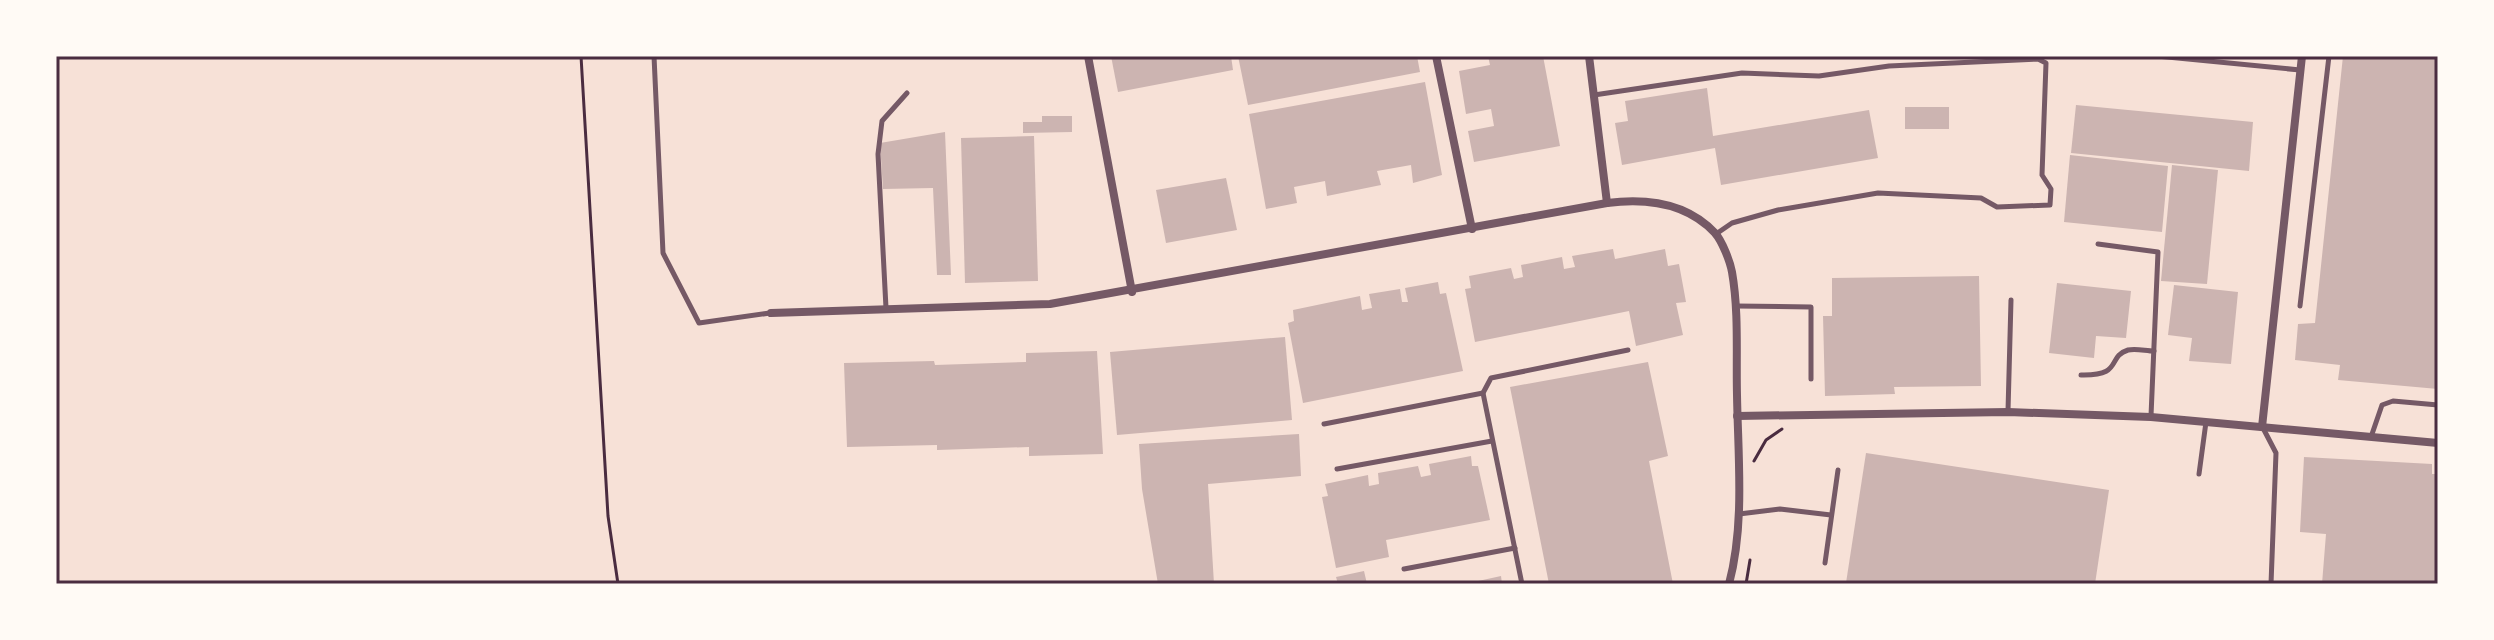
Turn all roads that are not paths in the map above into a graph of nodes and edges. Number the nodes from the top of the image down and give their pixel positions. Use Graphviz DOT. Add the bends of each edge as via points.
graph roads {
  1 [pos="654,56"];
  2 [pos="1088,56"];
  3 [pos="1436,56"];
  4 [pos="1589,56"];
  5 [pos="2157,56"];
  6 [pos="2302,56"];
  7 [pos="2329,56"];
  8 [pos="2301,70"];
  9 [pos="907,93"];
  10 [pos="1594,95"];
  11 [pos="1607,203"];
  12 [pos="1472,229"];
  13 [pos="1716,234"];
  14 [pos="2098,244"];
  15 [pos="1132,292"];
  16 [pos="2011,300"];
  17 [pos="1735,306"];
  18 [pos="2300,306"];
  19 [pos="886,309"];
  20 [pos="771,313"];
  21 [pos="1628,350"];
  22 [pos="2154,351"];
  23 [pos="2081,375"];
  24 [pos="1811,379"];
  25 [pos="1483,393"];
  26 [pos="2438,405"];
  27 [pos="2008,412"];
  28 [pos="1737,416"];
  29 [pos="2151,417"];
  30 [pos="2206,421"];
  31 [pos="1324,424"];
  32 [pos="2262,427"];
  33 [pos="2371,437"];
  34 [pos="1492,441"];
  35 [pos="2438,443"];
  36 [pos="1337,469"];
  37 [pos="1838,470"];
  38 [pos="2199,474"];
  39 [pos="1738,514"];
  40 [pos="1831,515"];
  41 [pos="1515,548"];
  42 [pos="1825,563"];
  43 [pos="1404,569"];
  44 [pos="1522,584"];
  45 [pos="1729,584"];
  46 [pos="2271,584"];
  1 -- 20 [label="lane" via="663,253 699,323"];
  2 -- 15 [label="street"];
  3 -- 12 [label="street"];
  4 -- 10 [label="street"];
  5 -- 8 [label="lane"];
  6 -- 8 [label="street"];
  7 -- 18 [label="lane"];
  8 -- 32 [label="street"];
  9 -- 19 [label="lane" via="882,121 878,154"];
  10 -- 11 [label="street"];
  10 -- 13 [label="lane" via="1742,73 1819,76 1889,66 2038,59 2046,63 2042,175 2051,189 2050,205 1997,207 1981,198 1878,193 1778,210 1732,223"];
  11 -- 12 [label="street"];
  11 -- 13 [label="street" via="1637,199 1666,204"];
  12 -- 15 [label="street"];
  13 -- 17 [label="street" via="1731,268"];
  14 -- 22 [label="lane" via="2158,252"];
  15 -- 19 [label="street" via="1050,304"];
  16 -- 27 [label="lane"];
  17 -- 24 [label="lane" via="1811,307"];
  17 -- 28 [label="street"];
  19 -- 20 [label="street"];
  21 -- 25 [label="lane" via="1491,378"];
  22 -- 23 [label="lane" via="2128,350 2106,373"];
  22 -- 29 [label="lane"];
  25 -- 31 [label="lane"];
  25 -- 34 [label="lane"];
  26 -- 33 [label="lane" via="2382,405"];
  27 -- 28 [label="street"];
  27 -- 29 [label="street"];
  28 -- 39 [label="street"];
  29 -- 30 [label="street"];
  30 -- 32 [label="street"];
  30 -- 38 [label="lane"];
  32 -- 33 [label="street"];
  32 -- 46 [label="lane" via="2276,453"];
  33 -- 35 [label="street"];
  34 -- 36 [label="lane"];
  34 -- 41 [label="lane"];
  37 -- 40 [label="lane"];
  39 -- 40 [label="lane" via="1780,509"];
  39 -- 45 [label="street" via="1737,556"];
  40 -- 42 [label="lane"];
  41 -- 43 [label="lane"];
  41 -- 44 [label="lane"];
}
